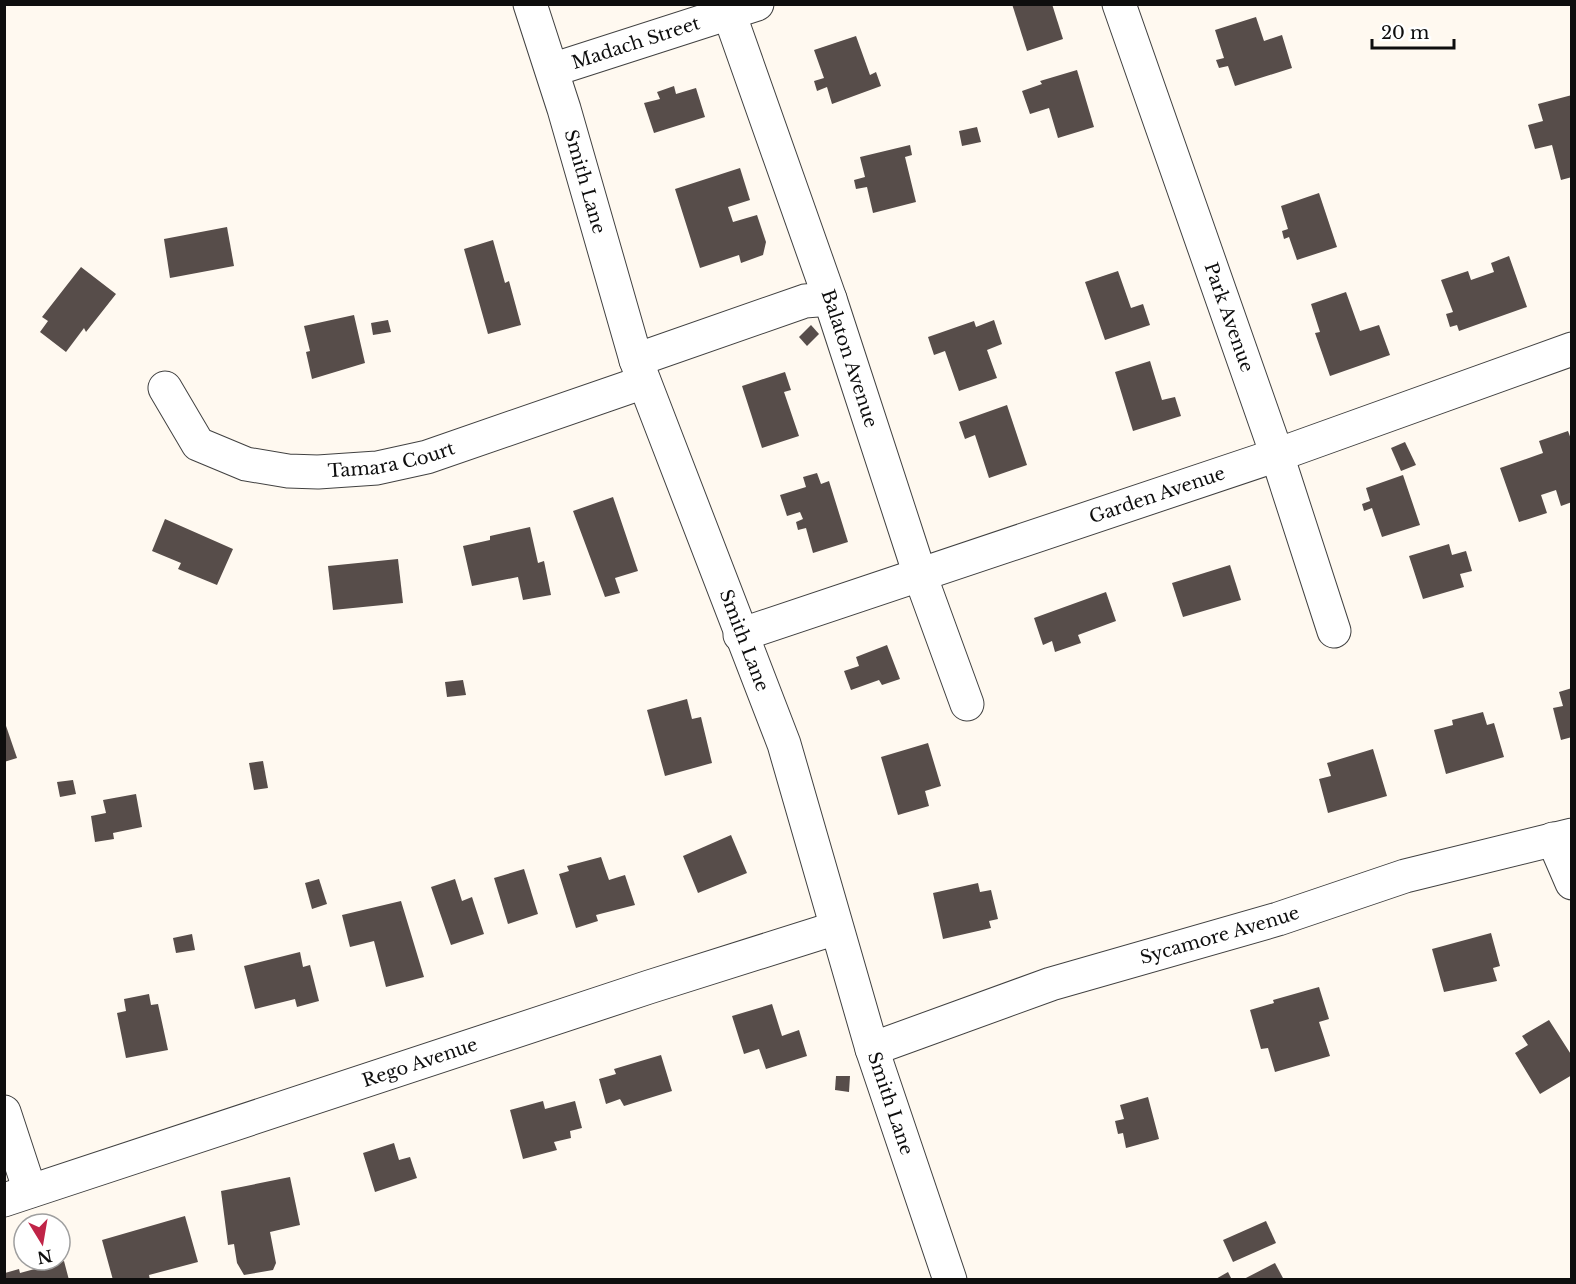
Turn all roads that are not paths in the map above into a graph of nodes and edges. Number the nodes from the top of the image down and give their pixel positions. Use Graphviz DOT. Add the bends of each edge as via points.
graph roads {
  1 [pos="530,4"];
  2 [pos="1119,4"];
  3 [pos="743,9"];
  4 [pos="552,70"];
  5 [pos="830,299"];
  6 [pos="1572,349"];
  7 [pos="640,371"];
  8 [pos="165,388"];
  9 [pos="1277,455"];
  10 [pos="920,575"];
  11 [pos="1334,631"];
  12 [pos="740,635"];
  13 [pos="967,704"];
  14 [pos="1562,837"];
  15 [pos="1572,883"];
  16 [pos="836,928"];
  17 [pos="872,1049"];
  18 [pos="4,1112"];
  19 [pos="17,1195"];
  20 [pos="950,1280"];
  1 -- 4 [label="street, Smith Lane"];
  2 -- 9 [label="street, Park Avenue"];
  3 -- 4 [label="street, Madach Street"];
  3 -- 5 [label="street, Balaton Avenue"];
  4 -- 7 [label="street, Smith Lane"];
  5 -- 7 [label="street, Tamara Court" via="805,301"];
  5 -- 10 [label="street, Balaton Avenue"];
  6 -- 9 [label="street, Garden Avenue"];
  7 -- 8 [label="street, Tamara Court" via="427,457 377,468 318,472 246,464 198,444"];
  7 -- 12 [label="street, Smith Lane"];
  9 -- 10 [label="street, Garden Avenue"];
  9 -- 11 [label="street, Park Avenue"];
  10 -- 12 [label="street, Garden Avenue"];
  10 -- 13 [label="street, Balaton Avenue"];
  12 -- 16 [label="street, Smith Lane" via="784,744"];
  14 -- 15 [label="street"];
  14 -- 17 [label="street, Sycamore Avenue" via="1405,876 1278,919 1051,984"];
  16 -- 17 [label="street, Smith Lane"];
  16 -- 19 [label="street, Rego Avenue"];
  17 -- 20 [label="street, Smith Lane"];
  18 -- 19 [label="street"];
}
